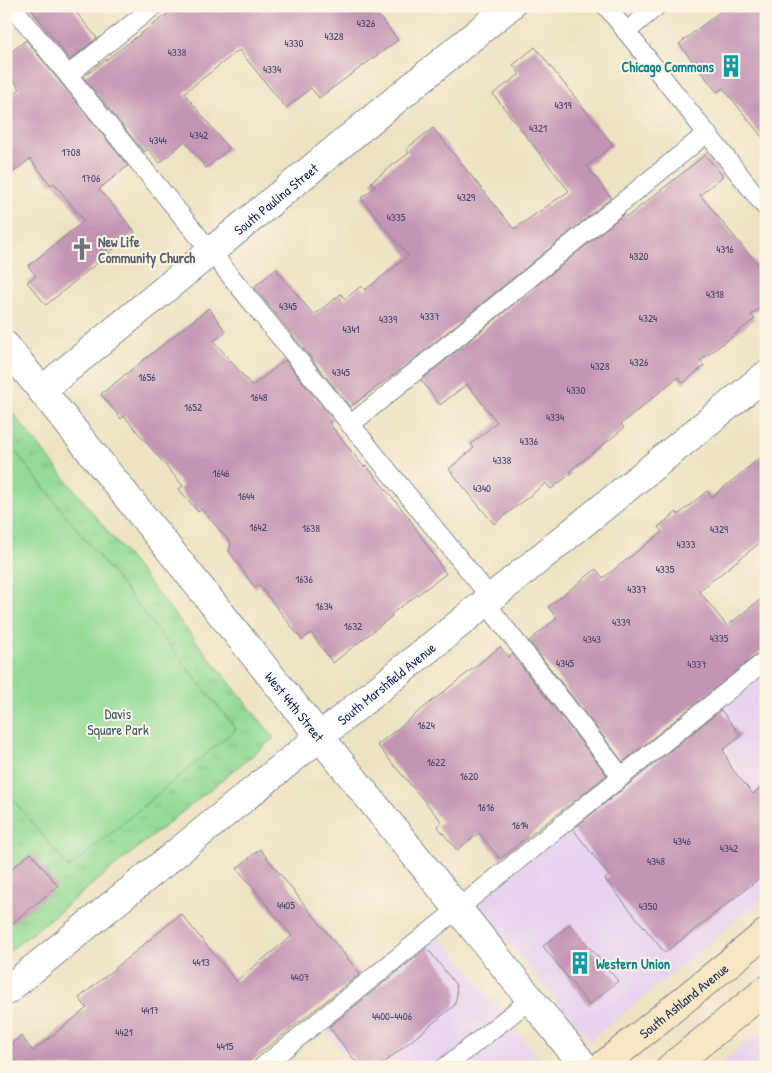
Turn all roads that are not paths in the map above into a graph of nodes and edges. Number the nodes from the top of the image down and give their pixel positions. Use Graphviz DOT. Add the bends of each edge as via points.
graph roads {
  1 [pos="12,6"];
  2 [pos="154,6"];
  3 [pos="510,6"];
  4 [pos="606,6"];
  5 [pos="657,6"];
  6 [pos="626,32"];
  7 [pos="68,76"];
  8 [pos="707,134"];
  9 [pos="766,208"];
  10 [pos="211,252"];
  11 [pos="9,357"];
  12 [pos="766,375"];
  13 [pos="42,390"];
  14 [pos="350,425"];
  15 [pos="488,600"];
  16 [pos="766,660"];
  17 [pos="320,736"];
  18 [pos="621,776"];
  19 [pos="458,908"];
  20 [pos="766,933"];
  21 [pos="766,990"];
  22 [pos="6,991"];
  23 [pos="531,999"];
  24 [pos="262,1067"];
  25 [pos="445,1067"];
  26 [pos="586,1067"];
  27 [pos="601,1067"];
  28 [pos="671,1067"];
  1 -- 7 [label="lane"];
  2 -- 7 [label="lane"];
  3 -- 10 [label="street, South Paulina Street"];
  4 -- 6 [label="lane"];
  5 -- 6 [label="lane"];
  6 -- 8 [label="lane"];
  7 -- 10 [label="lane"];
  8 -- 9 [label="lane"];
  8 -- 14 [label="lane"];
  10 -- 13 [label="street, South Paulina Street"];
  10 -- 14 [label="lane"];
  11 -- 13 [label="street, West 44th Street"];
  12 -- 15 [label="street, South Marshfield Avenue"];
  13 -- 17 [label="street, West 44th Street"];
  14 -- 15 [label="lane"];
  15 -- 17 [label="street, South Marshfield Avenue"];
  15 -- 18 [label="lane"];
  16 -- 18 [label="lane"];
  17 -- 19 [label="street, West 44th Street"];
  17 -- 22 [label="street, South Marshfield Avenue"];
  18 -- 19 [label="lane"];
  19 -- 23 [label="street, West 44th Street"];
  19 -- 24 [label="lane"];
  20 -- 27 [label="main road, South Ashland Avenue"];
  21 -- 28 [label="main road"];
  23 -- 25 [label="lane"];
  23 -- 26 [label="street, West 44th Street"];
}
